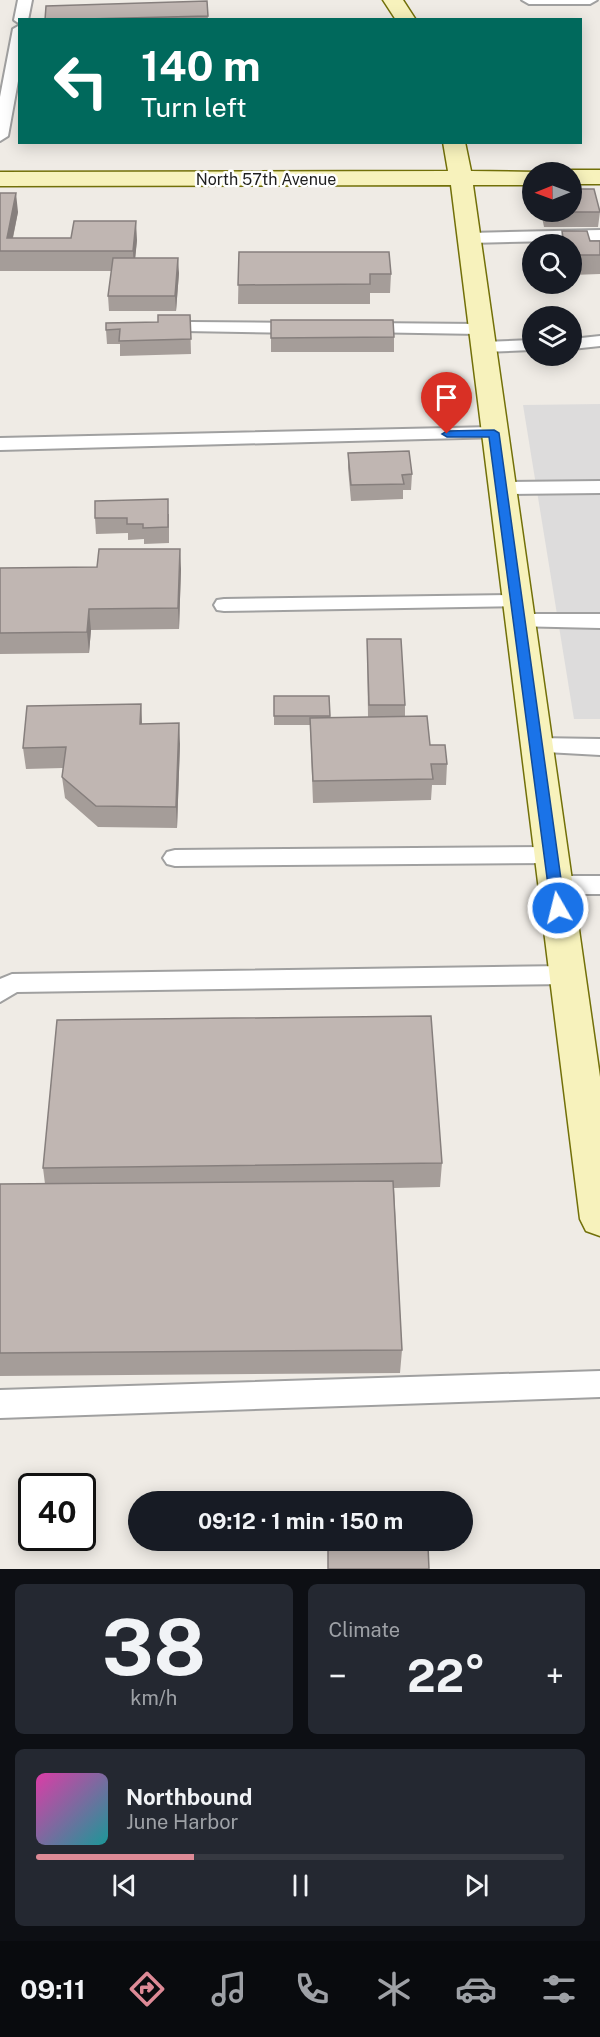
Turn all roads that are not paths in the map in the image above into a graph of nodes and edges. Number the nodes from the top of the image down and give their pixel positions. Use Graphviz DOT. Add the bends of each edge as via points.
graph roads {
  1 [pos="25,0"];
  2 [pos="393,0"];
  3 [pos="529,0"];
  4 [pos="590,0"];
  5 [pos="21,18"];
  6 [pos="405,18"];
  7 [pos="18,40"];
  8 [pos="0,136"];
  9 [pos="454,144"];
  10 [pos="582,177"];
  11 [pos="600,177"];
  12 [pos="461,178"];
  13 [pos="522,178"];
  14 [pos="0,179"];
  15 [pos="600,236"];
  16 [pos="469,238"];
  17 [pos="190,327"];
  18 [pos="318,328"];
  19 [pos="353,328"];
  20 [pos="482,338"];
  21 [pos="600,341"];
  22 [pos="582,343"];
  23 [pos="522,344"];
  24 [pos="494,433"];
  25 [pos="0,444"];
  26 [pos="600,487"];
  27 [pos="501,489"];
  28 [pos="224,605"];
  29 [pos="518,611"];
  30 [pos="600,621"];
  31 [pos="537,747"];
  32 [pos="600,747"];
  33 [pos="175,858"];
  34 [pos="553,870"];
  35 [pos="600,885"];
  36 [pos="567,975"];
  37 [pos="0,992"];
  38 [pos="600,1219"];
  39 [pos="600,1384"];
  40 [pos="0,1404"];
  1 -- 5 [label="lane"];
  2 -- 6 [label="street"];
  3 -- 4 [label="lane"];
  7 -- 8 [label="lane"];
  9 -- 12 [label="street"];
  10 -- 11 [label="street"];
  12 -- 13 [label="street, North 57th Avenue"];
  12 -- 14 [label="street, North 57th Avenue"];
  12 -- 16 [label="street"];
  15 -- 16 [label="lane"];
  16 -- 20 [label="street"];
  17 -- 18 [label="lane"];
  19 -- 20 [label="lane"];
  20 -- 23 [label="lane"];
  20 -- 24 [label="street"];
  21 -- 22 [label="lane"];
  24 -- 25 [label="lane"];
  24 -- 27 [label="street"];
  26 -- 27 [label="lane"];
  27 -- 29 [label="street"];
  28 -- 29 [label="lane"];
  29 -- 30 [label="lane"];
  29 -- 31 [label="street"];
  31 -- 32 [label="lane"];
  31 -- 34 [label="street"];
  33 -- 34 [label="lane"];
  34 -- 35 [label="lane"];
  34 -- 36 [label="street"];
  36 -- 37 [label="lane" via="12,983"];
  36 -- 38 [label="street"];
  39 -- 40 [label="lane"];
}
